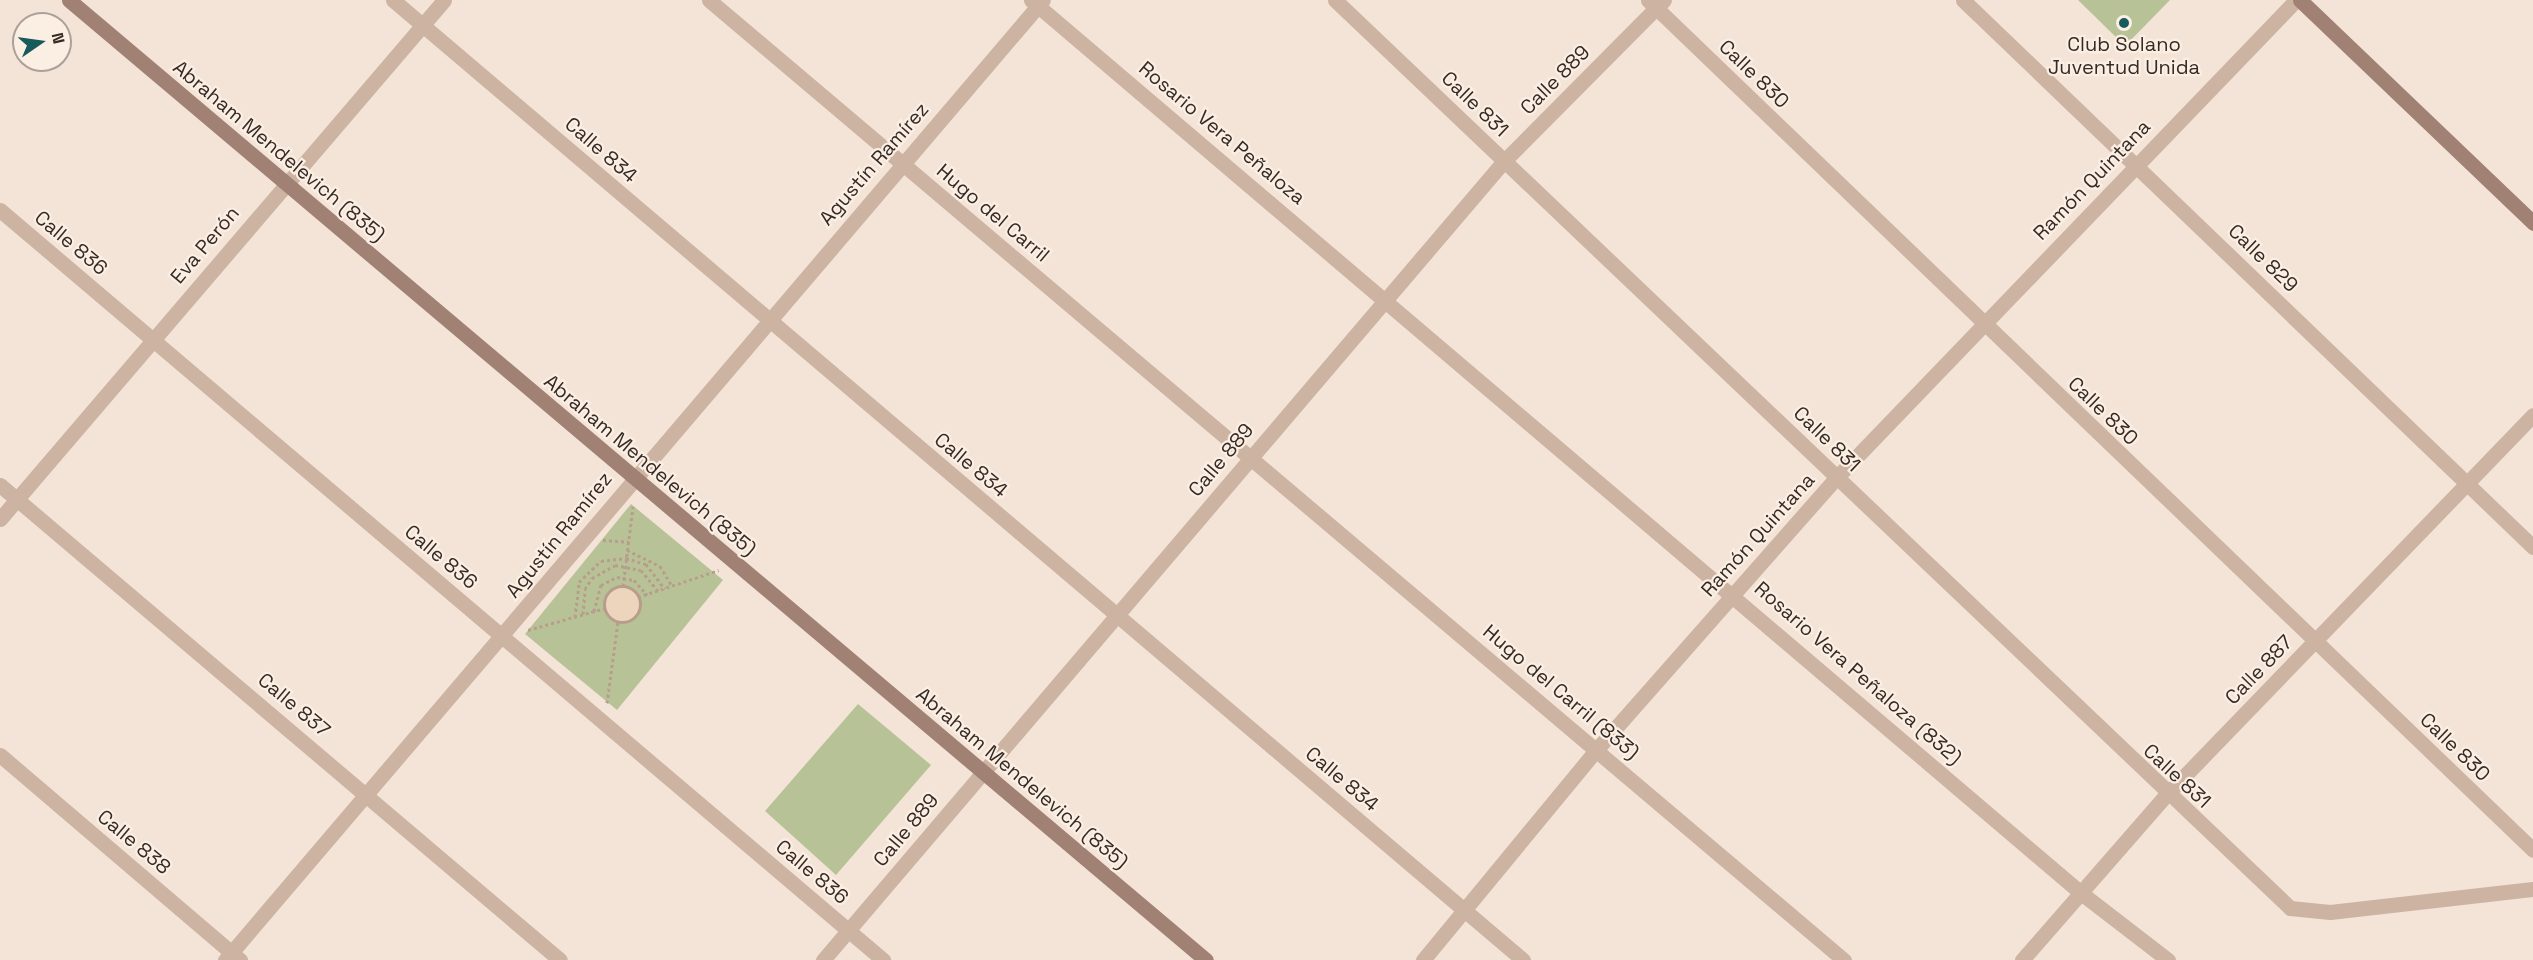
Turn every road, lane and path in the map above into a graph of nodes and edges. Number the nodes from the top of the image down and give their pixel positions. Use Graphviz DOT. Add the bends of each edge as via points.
graph roads {
  1 [pos="69,0"];
  2 [pos="393,0"];
  3 [pos="444,0"];
  4 [pos="709,0"];
  5 [pos="1335,0"];
  6 [pos="1963,0"];
  7 [pos="2298,0"];
  8 [pos="1037,2"];
  9 [pos="1656,3"];
  10 [pos="423,25"];
  11 [pos="1504,161"];
  12 [pos="902,164"];
  13 [pos="2137,165"];
  14 [pos="285,183"];
  15 [pos="0,210"];
  16 [pos="2533,223"];
  17 [pos="1385,299"];
  18 [pos="768,321"];
  19 [pos="1982,325"];
  20 [pos="152,339"];
  21 [pos="2533,415"];
  22 [pos="1249,458"];
  23 [pos="1837,477"];
  24 [pos="634,479"];
  25 [pos="2467,484"];
  26 [pos="0,485"];
  27 [pos="16,499"];
  28 [pos="0,519"];
  29 [pos="2533,547"];
  30 [pos="627,550"];
  31 [pos="626,558"];
  32 [pos="736,565"];
  33 [pos="625,566"];
  34 [pos="624,577"];
  35 [pos="623,586"];
  36 [pos="672,586"];
  37 [pos="665,589"];
  38 [pos="658,591"];
  39 [pos="1733,594"];
  40 [pos="647,595"];
  41 [pos="638,597"];
  42 [pos="605,608"];
  43 [pos="594,611"];
  44 [pos="583,614"];
  45 [pos="1115,615"];
  46 [pos="575,617"];
  47 [pos="618,622"];
  48 [pos="503,637"];
  49 [pos="2315,642"];
  50 [pos="604,723"];
  51 [pos="1597,749"];
  52 [pos="0,755"];
  53 [pos="982,772"];
  54 [pos="364,792"];
  55 [pos="2166,795"];
  56 [pos="2533,850"];
  57 [pos="2533,889"];
  58 [pos="2081,893"];
  59 [pos="1465,910"];
  60 [pos="848,931"];
  61 [pos="232,958"];
  62 [pos="560,960"];
  63 [pos="823,960"];
  64 [pos="883,960"];
  65 [pos="1206,960"];
  66 [pos="1423,960"];
  67 [pos="1524,960"];
  68 [pos="1844,960"];
  69 [pos="2022,960"];
  70 [pos="2168,960"];
  1 -- 14 [label="street, Abraham Mendelevich (835)"];
  2 -- 10 [label="street, Calle 834"];
  3 -- 10 [label="street, Eva Perón"];
  4 -- 12 [label="street, Hugo del Carril"];
  5 -- 11 [label="street, Calle 831"];
  6 -- 13 [label="street, Calle 829"];
  7 -- 13 [label="street, Ramón Quintana"];
  7 -- 16 [label="street"];
  8 -- 12 [label="street, Agustín Ramírez"];
  8 -- 17 [label="street, Rosario Vera Peñaloza"];
  9 -- 11 [label="street, Calle 889"];
  9 -- 19 [label="street, Calle 830"];
  10 -- 14 [label="street, Eva Perón"];
  10 -- 18 [label="street, Calle 834"];
  11 -- 17 [label="street, Calle 889"];
  11 -- 23 [label="street, Calle 831"];
  12 -- 18 [label="street, Agustín Ramírez"];
  12 -- 22 [label="street, Hugo del Carril"];
  13 -- 19 [label="street, Ramón Quintana"];
  13 -- 25 [label="street, Calle 829"];
  14 -- 20 [label="street, Eva Perón"];
  14 -- 24 [label="street, Abraham Mendelevich (835)"];
  15 -- 20 [label="street, Calle 836"];
  17 -- 22 [label="street, Calle 889"];
  17 -- 39 [label="street, Rosario Vera Peñaloza (832)"];
  18 -- 24 [label="street, Agustín Ramírez"];
  18 -- 45 [label="street, Calle 834"];
  19 -- 23 [label="street, Ramón Quintana"];
  19 -- 49 [label="street, Calle 830"];
  20 -- 27 [label="street, Eva Perón"];
  20 -- 48 [label="street, Calle 836"];
  21 -- 25 [label="street, Calle 887"];
  22 -- 45 [label="street, Calle 889"];
  22 -- 51 [label="street, Hugo del Carril (833)"];
  23 -- 39 [label="street, Ramón Quintana"];
  23 -- 55 [label="street, Calle 831"];
  24 -- 30 [label="path"];
  24 -- 32 [label="street, Abraham Mendelevich (835)"];
  24 -- 48 [label="street, Agustín Ramírez"];
  25 -- 29 [label="street, Calle 829"];
  25 -- 49 [label="street, Calle 887"];
  26 -- 27 [label="street, Calle 837"];
  27 -- 28 [label="street, Eva Perón"];
  27 -- 54 [label="street, Calle 837"];
  30 -- 31 [label="path"];
  30 -- 36 [label="path" via="660,566"];
  31 -- 33 [label="path"];
  31 -- 37 [label="path" via="646,564"];
  31 -- 46 [label="path" via="601,561 589,570 574,596"];
  32 -- 36 [label="path"];
  32 -- 53 [label="street, Abraham Mendelevich (835)"];
  33 -- 34 [label="path"];
  33 -- 38 [label="path" via="641,570"];
  33 -- 44 [label="path" via="592,578 585,589"];
  34 -- 35 [label="path"];
  34 -- 40 [label="path"];
  34 -- 43 [label="path" via="601,585"];
  35 -- 41 [label="path"];
  35 -- 42 [label="path" via="607,594"];
  36 -- 37 [label="path"];
  37 -- 38 [label="path"];
  38 -- 40 [label="path"];
  39 -- 51 [label="street, Ramón Quintana"];
  39 -- 58 [label="street, Rosario Vera Peñaloza (832)"];
  40 -- 41 [label="path"];
  41 -- 47 [label="path" via="634,617"];
  42 -- 43 [label="path"];
  42 -- 47 [label="path"];
  43 -- 44 [label="path"];
  44 -- 46 [label="path"];
  45 -- 53 [label="street, Calle 889"];
  45 -- 59 [label="street, Calle 834"];
  46 -- 48 [label="path"];
  47 -- 50 [label="path"];
  48 -- 50 [label="street, Calle 836"];
  48 -- 54 [label="street, Agustín Ramírez"];
  49 -- 55 [label="street, Calle 887"];
  49 -- 56 [label="street, Calle 830"];
  50 -- 60 [label="street, Calle 836"];
  51 -- 59 [label="street, Ramón Quintana"];
  51 -- 68 [label="street, Hugo del Carril (833)"];
  52 -- 61 [label="street, Calle 838"];
  53 -- 60 [label="street, Calle 889"];
  53 -- 65 [label="street, Abraham Mendelevich (835)"];
  54 -- 61 [label="street, Agustín Ramírez"];
  54 -- 62 [label="street, Calle 837"];
  55 -- 57 [label="street, Calle 831" via="2290,908 2330,912"];
  55 -- 58 [label="street, Calle 887"];
  58 -- 69 [label="street, Calle 887"];
  58 -- 70 [label="street, Rosario Vera Peñaloza (832)"];
  59 -- 66 [label="street, Ramón Quintana"];
  59 -- 67 [label="street, Calle 834"];
  60 -- 63 [label="street, Calle 889"];
  60 -- 64 [label="street, Calle 836"];
}
